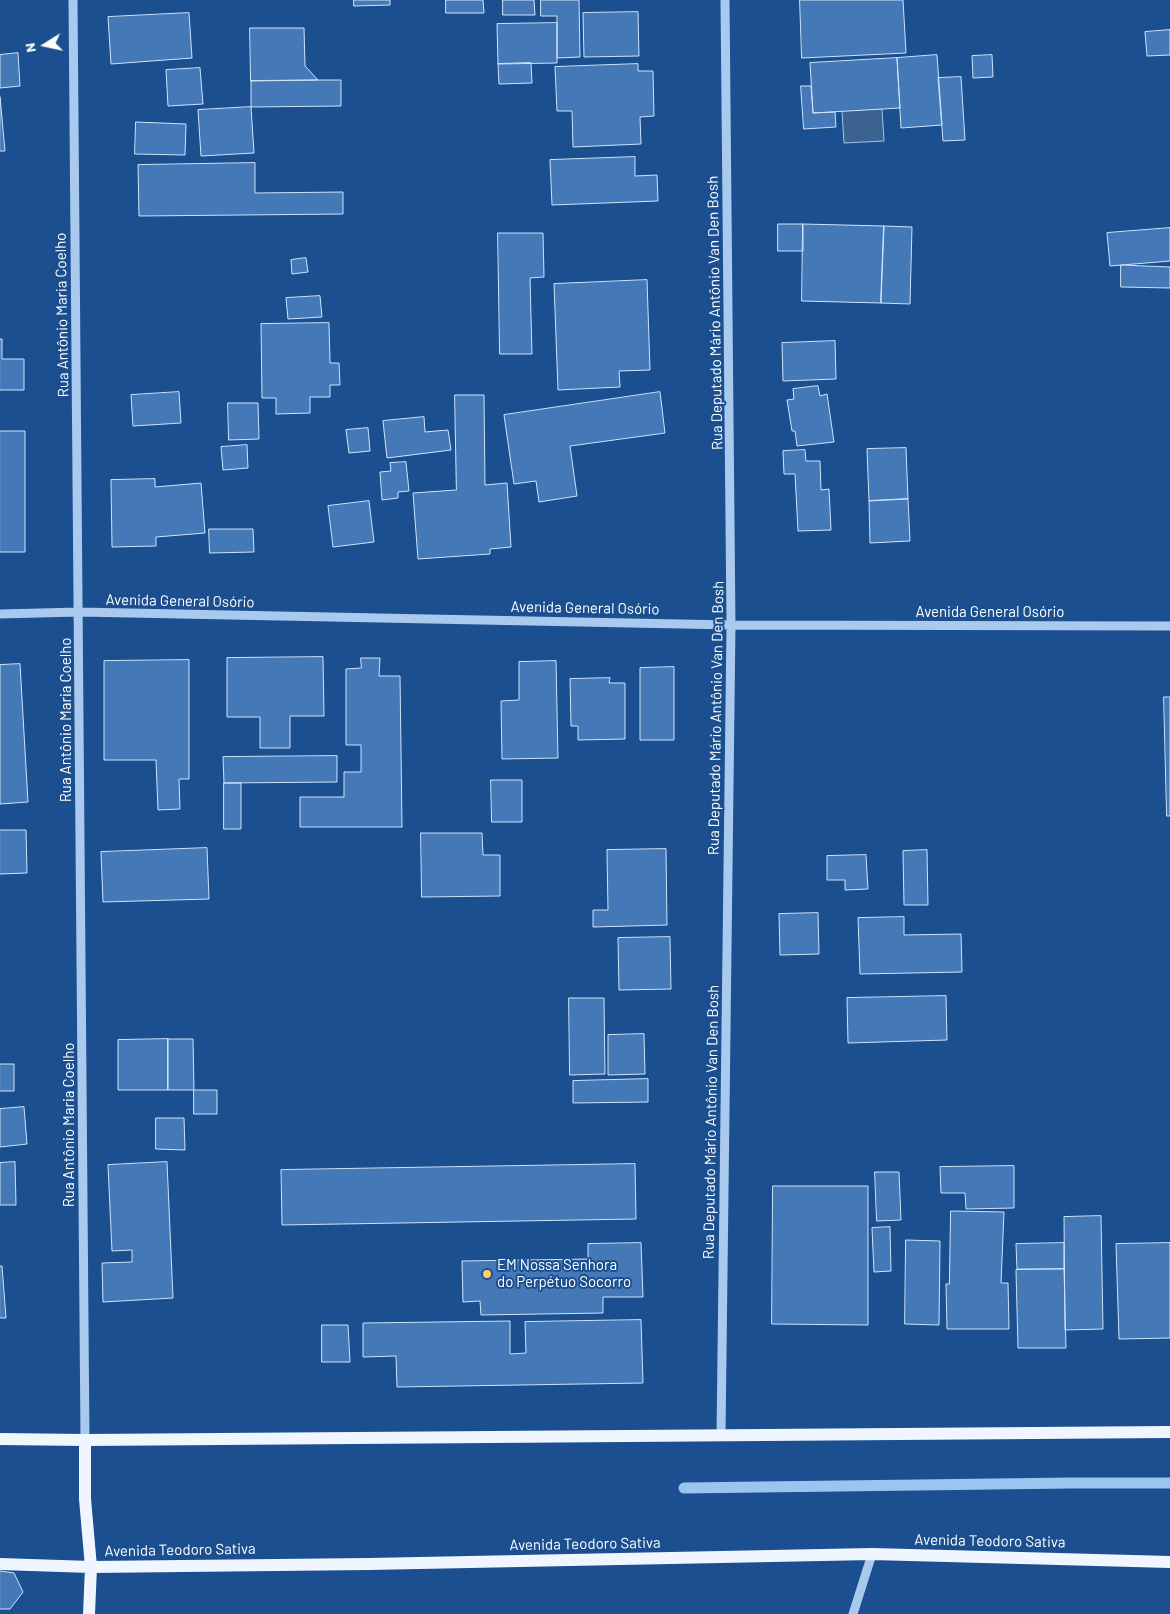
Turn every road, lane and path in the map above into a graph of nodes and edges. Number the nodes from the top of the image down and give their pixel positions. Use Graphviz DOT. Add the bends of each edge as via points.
graph roads {
  1 [pos="73,0"];
  2 [pos="725,0"];
  3 [pos="79,612"];
  4 [pos="0,614"];
  5 [pos="731,625"];
  6 [pos="1170,626"];
  7 [pos="1170,1432"];
  8 [pos="721,1435"];
  9 [pos="0,1439"];
  10 [pos="85,1440"];
  11 [pos="872,1554"];
  12 [pos="1170,1562"];
  13 [pos="0,1564"];
  14 [pos="91,1567"];
  15 [pos="89,1614"];
  16 [pos="853,1614"];
  1 -- 3 [label="street, Rua Antônio Maria Coelho"];
  2 -- 5 [label="street, Rua Deputado Mário Antônio Van Den Bosh"];
  3 -- 4 [label="street, Avenida General Osório"];
  3 -- 5 [label="street, Avenida General Osório"];
  3 -- 10 [label="street, Rua Antônio Maria Coelho"];
  5 -- 6 [label="street, Avenida General Osório"];
  5 -- 8 [label="street, Rua Deputado Mário Antônio Van Den Bosh"];
  7 -- 8 [label="main road"];
  8 -- 10 [label="main road"];
  9 -- 10 [label="main road"];
  10 -- 14 [label="main road" via="85,1499"];
  11 -- 12 [label="main road, Avenida Teodoro Sativa"];
  11 -- 14 [label="main road, Avenida Teodoro Sativa"];
  11 -- 16 [label="street"];
  13 -- 14 [label="main road, Avenida Teodoro Sativa"];
  14 -- 15 [label="main road"];
}
